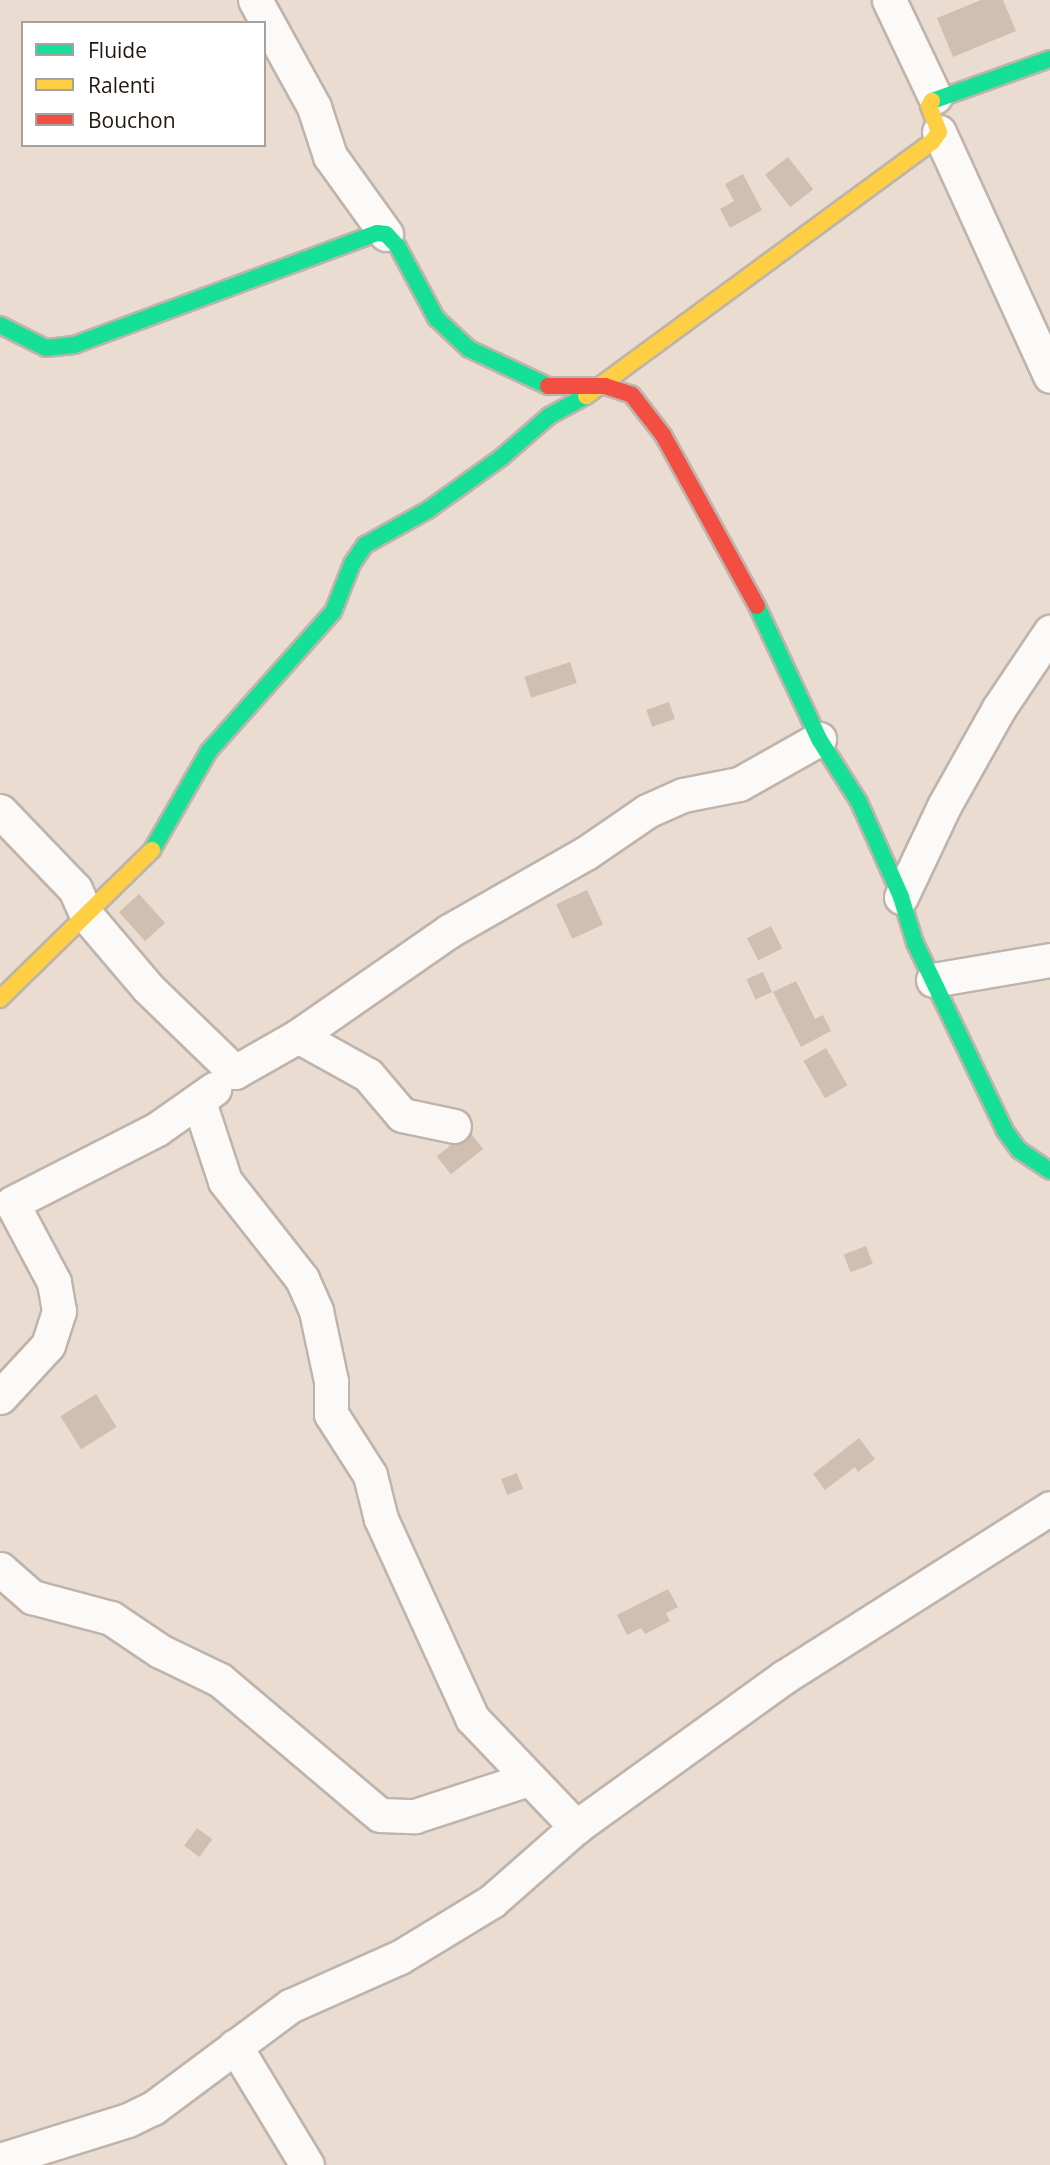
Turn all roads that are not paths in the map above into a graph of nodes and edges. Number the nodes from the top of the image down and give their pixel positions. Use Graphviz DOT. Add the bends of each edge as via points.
graph roads {
  1 [pos="256,0"];
  2 [pos="889,0"];
  3 [pos="1050,59"];
  4 [pos="934,97"];
  5 [pos="939,132"];
  6 [pos="386,234"];
  7 [pos="0,325"];
  8 [pos="1050,376"];
  9 [pos="605,386"];
  10 [pos="1050,632"];
  11 [pos="819,739"];
  12 [pos="0,811"];
  13 [pos="901,897"];
  14 [pos="86,916"];
  15 [pos="1050,960"];
  16 [pos="933,980"];
  17 [pos="0,999"];
  18 [pos="298,1036"];
  19 [pos="234,1072"];
  20 [pos="199,1102"];
  21 [pos="454,1126"];
  22 [pos="1050,1171"];
  23 [pos="6,1205"];
  24 [pos="0,1397"];
  25 [pos="1050,1508"];
  26 [pos="0,1569"];
  27 [pos="528,1779"];
  28 [pos="576,1827"];
  29 [pos="235,2046"];
  30 [pos="0,2160"];
  31 [pos="306,2165"];
  1 -- 6 [label="street" via="314,107 330,156"];
  2 -- 4 [label="street"];
  3 -- 4 [label="street"];
  4 -- 5 [label="street" via="929,106"];
  5 -- 8 [label="street"];
  5 -- 9 [label="street" via="932,142"];
  6 -- 7 [label="street" via="377,233 276,268 74,345 46,348"];
  6 -- 9 [label="street" via="398,247 436,318 469,349 545,386"];
  9 -- 11 [label="street" via="632,395 663,435 755,599"];
  9 -- 14 [label="street" via="549,416 502,457 428,510 365,545 352,564 333,612 209,751 158,844"];
  10 -- 13 [label="street" via="999,708"];
  11 -- 13 [label="street" via="859,802"];
  11 -- 18 [label="street" via="739,784 683,795 647,811 586,853 449,931"];
  12 -- 14 [label="street" via="75,889"];
  13 -- 16 [label="street"];
  14 -- 17 [label="street"];
  14 -- 19 [label="street" via="185,1027"];
  15 -- 16 [label="street"];
  16 -- 22 [label="street" via="1005,1131 1019,1150"];
  18 -- 19 [label="street"];
  18 -- 21 [label="street" via="368,1075 402,1115"];
  19 -- 20 [label="street"];
  20 -- 23 [label="street"];
  20 -- 27 [label="street" via="225,1181 302,1279 316,1311 331,1381 331,1414 370,1475 381,1519 455,1684 472,1718"];
  23 -- 24 [label="street" via="54,1282 58,1311 48,1345"];
  25 -- 28 [label="street" via="784,1677"];
  26 -- 27 [label="street" via="32,1597 111,1618 160,1651 220,1680 380,1815 415,1816"];
  27 -- 28 [label="street"];
  28 -- 29 [label="street" via="492,1901 400,1957 290,2006"];
  29 -- 30 [label="street" via="153,2108"];
  29 -- 31 [label="street"];
}
